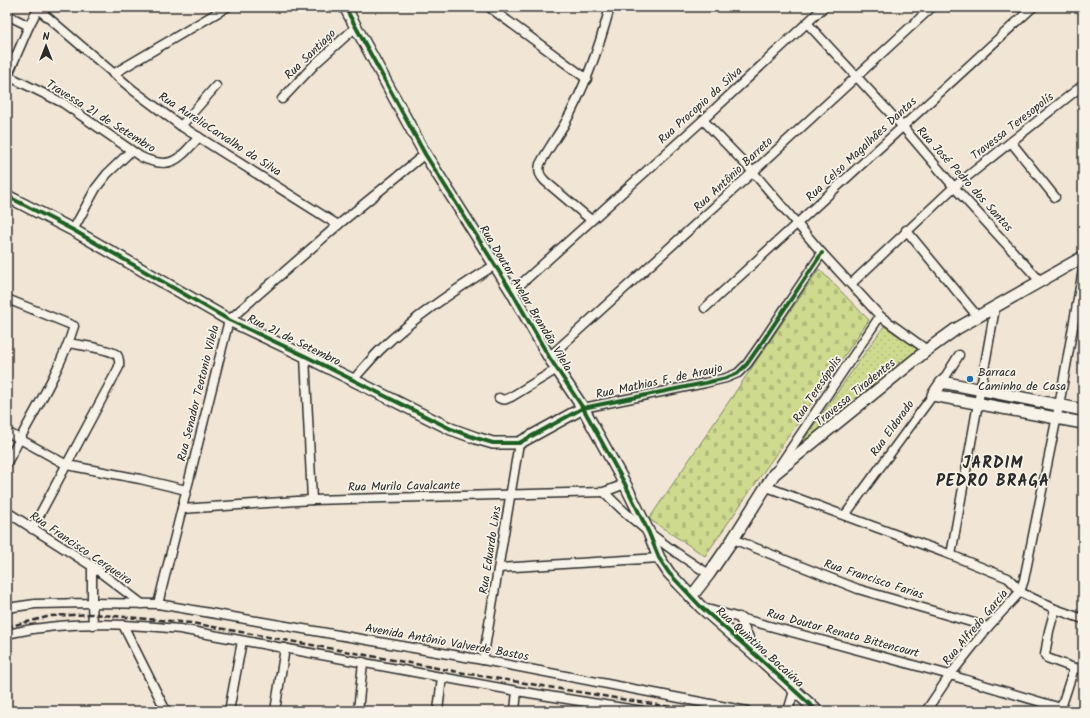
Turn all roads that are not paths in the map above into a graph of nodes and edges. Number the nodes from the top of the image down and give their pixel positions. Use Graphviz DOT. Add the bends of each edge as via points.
graph roads {
  1 [pos="227,7"];
  2 [pos="345,7"];
  3 [pos="489,7"];
  4 [pos="610,7"];
  5 [pos="824,7"];
  6 [pos="932,7"];
  7 [pos="1033,7"];
  8 [pos="38,8"];
  9 [pos="7,15"];
  10 [pos="807,23"];
  11 [pos="29,26"];
  12 [pos="356,28"];
  13 [pos="113,74"];
  14 [pos="7,76"];
  15 [pos="855,76"];
  16 [pos="587,79"];
  17 [pos="1083,85"];
  18 [pos="216,86"];
  19 [pos="282,99"];
  20 [pos="703,120"];
  21 [pos="181,126"];
  22 [pos="903,127"];
  23 [pos="199,137"];
  24 [pos="1011,142"];
  25 [pos="131,150"];
  26 [pos="425,154"];
  27 [pos="753,172"];
  28 [pos="954,187"];
  29 [pos="7,196"];
  30 [pos="1055,197"];
  31 [pos="591,220"];
  32 [pos="338,225"];
  33 [pos="797,225"];
  34 [pos="72,230"];
  35 [pos="906,230"];
  36 [pos="822,254"];
  37 [pos="1083,257"];
  38 [pos="495,265"];
  39 [pos="1083,270"];
  40 [pos="1040,281"];
  41 [pos="851,284"];
  42 [pos="512,292"];
  43 [pos="7,299"];
  44 [pos="705,308"];
  45 [pos="995,308"];
  46 [pos="880,316"];
  47 [pos="978,317"];
  48 [pos="229,320"];
  49 [pos="69,343"];
  50 [pos="927,350"];
  51 [pos="305,356"];
  52 [pos="959,356"];
  53 [pos="549,357"];
  54 [pos="557,369"];
  55 [pos="353,380"];
  56 [pos="942,382"];
  57 [pos="980,390"];
  58 [pos="933,395"];
  59 [pos="499,398"];
  60 [pos="977,404"];
  61 [pos="1059,406"];
  62 [pos="583,408"];
  63 [pos="1083,410"];
  64 [pos="1056,418"];
  65 [pos="1083,423"];
  66 [pos="7,432"];
  67 [pos="20,439"];
  68 [pos="518,443"];
  69 [pos="7,463"];
  70 [pos="67,465"];
  71 [pos="774,474"];
  72 [pos="625,484"];
  73 [pos="767,487"];
  74 [pos="186,490"];
  75 [pos="604,492"];
  76 [pos="511,496"];
  77 [pos="312,500"];
  78 [pos="182,509"];
  79 [pos="7,512"];
  80 [pos="845,515"];
  81 [pos="32,529"];
  82 [pos="649,533"];
  83 [pos="733,539"];
  84 [pos="951,554"];
  85 [pos="659,558"];
  86 [pos="92,566"];
  87 [pos="499,568"];
  88 [pos="709,574"];
  89 [pos="1020,592"];
  90 [pos="691,597"];
  91 [pos="92,603"];
  92 [pos="142,604"];
  93 [pos="158,604"];
  94 [pos="700,607"];
  95 [pos="7,608"];
  96 [pos="1055,609"];
  97 [pos="739,617"];
  98 [pos="1083,619"];
  99 [pos="93,625"];
  100 [pos="123,625"];
  101 [pos="988,627"];
  102 [pos="7,634"];
  103 [pos="242,641"];
  104 [pos="285,648"];
  105 [pos="758,657"];
  106 [pos="483,660"];
  107 [pos="363,662"];
  108 [pos="1074,668"];
  109 [pos="1083,669"];
  110 [pos="950,675"];
  111 [pos="442,677"];
  112 [pos="517,691"];
  113 [pos="794,691"];
  114 [pos="599,708"];
  115 [pos="1061,708"];
  116 [pos="166,711"];
  117 [pos="229,711"];
  118 [pos="275,711"];
  119 [pos="358,711"];
  120 [pos="438,711"];
  121 [pos="516,711"];
  122 [pos="642,711"];
  123 [pos="747,711"];
  124 [pos="788,711"];
  125 [pos="817,711"];
  126 [pos="926,711"];
  127 [pos="1071,711"];
  1 -- 13 [label="street"];
  2 -- 12 [label="street, Rua Doutor Avelar Brandão Vilela"];
  3 -- 16 [label="street"];
  4 -- 16 [label="street"];
  5 -- 10 [label="street, Rua Procopio da Silva"];
  6 -- 15 [label="street, Rua Antônio Barreto"];
  7 -- 22 [label="street, Rua Celso Magalhães Dantas"];
  8 -- 11 [label="street"];
  8 -- 13 [label="street, Rua AurelioCarvalho da Silva"];
  9 -- 11 [label="street"];
  10 -- 15 [label="street, Rua José Pedro dos Santos"];
  10 -- 20 [label="street, Rua Procopio da Silva"];
  11 -- 14 [label="street"];
  12 -- 19 [label="street, Rua Santiago" via="316,63"];
  12 -- 26 [label="street, Rua Doutor Avelar Brandão Vilela"];
  13 -- 21 [label="street, Rua AurelioCarvalho da Silva"];
  14 -- 25 [label="street, Travessa 21 de Setembro" via="63,103"];
  15 -- 22 [label="street, Rua José Pedro dos Santos"];
  15 -- 27 [label="street, Rua Antônio Barreto"];
  16 -- 31 [label="street" via="564,125 540,164 539,174 545,182"];
  17 -- 24 [label="street, Travessa Teresopolís"];
  18 -- 21 [label="street"];
  20 -- 27 [label="street"];
  20 -- 31 [label="street, Rua Procopio da Silva"];
  21 -- 23 [label="street, Rua AurelioCarvalho da Silva"];
  22 -- 28 [label="street, Rua José Pedro dos Santos"];
  22 -- 33 [label="street, Rua Celso Magalhães Dantas"];
  23 -- 25 [label="street, Travessa 21 de Setembro" via="177,159 167,164 150,161"];
  23 -- 32 [label="street, Rua AurelioCarvalho da Silva"];
  24 -- 28 [label="street, Travessa Teresopolís"];
  24 -- 30 [label="street"];
  25 -- 34 [label="street" via="98,184"];
  26 -- 32 [label="street, Rua Senador Teotonio Vilela"];
  26 -- 38 [label="street, Rua Doutor Avelar Brandão Vilela"];
  27 -- 33 [label="street"];
  27 -- 53 [label="street, Rua Antônio Barreto"];
  28 -- 35 [label="street, Travessa Teresopolís"];
  28 -- 40 [label="street, Rua José Pedro dos Santos"];
  29 -- 34 [label="street, Rua 21 de Setembro"];
  31 -- 42 [label="street, Rua Procopio da Silva"];
  32 -- 48 [label="street, Rua Senador Teotonio Vilela"];
  33 -- 36 [label="street"];
  33 -- 44 [label="street, Rua Celso Magalhães Dantas"];
  34 -- 48 [label="street, Rua 21 de Setembro"];
  35 -- 41 [label="street, Travessa Teresopolís"];
  35 -- 47 [label="street"];
  36 -- 41 [label="street"];
  36 -- 62 [label="street, Rua Mathias F. de Araujo" via="747,364 738,373 705,383"];
  37 -- 40 [label="street, Travessa Tiradentes"];
  38 -- 42 [label="street, Rua Doutor Avelar Brandão Vilela"];
  38 -- 55 [label="street" via="422,314 379,351"];
  39 -- 61 [label="street, Rua Alfredo Garcia"];
  40 -- 45 [label="street, Travessa Tiradentes"];
  41 -- 46 [label="street"];
  42 -- 53 [label="street, Rua Doutor Avelar Brandão Vilela"];
  43 -- 49 [label="street" via="74,326"];
  45 -- 47 [label="street, Travessa Tiradentes"];
  45 -- 57 [label="street"];
  46 -- 50 [label="street"];
  46 -- 71 [label="street, Rua Teresópolis"];
  47 -- 50 [label="street, Travessa Tiradentes"];
  48 -- 51 [label="street, Rua 21 de Setembro"];
  48 -- 74 [label="street, Rua Senador Teotonio Vilela"];
  49 -- 67 [label="street"];
  49 -- 70 [label="street" via="110,351 120,360 119,367"];
  50 -- 71 [label="street, Travessa Tiradentes"];
  51 -- 55 [label="street, Rua 21 de Setembro"];
  51 -- 77 [label="street"];
  52 -- 56 [label="street, Rua Eldorado"];
  53 -- 54 [label="street, Rua Doutor Avelar Brandão Vilela"];
  54 -- 59 [label="street" via="506,400"];
  54 -- 62 [label="street, Rua Doutor Avelar Brandão Vilela"];
  55 -- 68 [label="street, Rua 21 de Setembro" via="451,429 493,443"];
  56 -- 57 [label="street"];
  56 -- 58 [label="street, Rua Eldorado"];
  57 -- 60 [label="street"];
  57 -- 61 [label="street"];
  58 -- 60 [label="street"];
  58 -- 80 [label="street, Rua Eldorado"];
  60 -- 64 [label="street"];
  60 -- 84 [label="street"];
  61 -- 63 [label="street"];
  61 -- 64 [label="street, Rua Alfredo Garcia"];
  62 -- 68 [label="street, Rua 21 de Setembro"];
  62 -- 72 [label="street, Rua Doutor Avelar Brandão Vilela"];
  64 -- 65 [label="street"];
  64 -- 89 [label="street, Rua Alfredo Garcia"];
  66 -- 67 [label="street"];
  67 -- 69 [label="street"];
  67 -- 70 [label="street"];
  68 -- 76 [label="street, Rua Eduardo Lins"];
  70 -- 74 [label="street"];
  70 -- 81 [label="street"];
  71 -- 73 [label="street, Travessa Tiradentes"];
  72 -- 75 [label="street, Rua Murilo Cavalcante"];
  72 -- 82 [label="street, Rua Doutor Avelar Brandão Vilela"];
  73 -- 80 [label="street"];
  73 -- 83 [label="street, Travessa Tiradentes"];
  74 -- 78 [label="street, Rua Senador Teotonio Vilela"];
  75 -- 76 [label="street, Rua Murilo Cavalcante"];
  75 -- 82 [label="street"];
  76 -- 77 [label="street, Rua Murilo Cavalcante"];
  76 -- 87 [label="street, Rua Eduardo Lins"];
  77 -- 78 [label="street, Rua Murilo Cavalcante"];
  78 -- 93 [label="street, Rua Senador Teotonio Vilela"];
  79 -- 81 [label="street, Rua Francisco Cerqueira"];
  80 -- 84 [label="street"];
  81 -- 86 [label="street, Rua Francisco Cerqueira"];
  82 -- 85 [label="street, Rua Doutor Avelar Brandão Vilela"];
  82 -- 88 [label="street" via="682,558"];
  83 -- 88 [label="street, Travessa Tiradentes"];
  83 -- 101 [label="street, Rua Francisco Farias" via="858,589"];
  84 -- 89 [label="street" via="1008,578"];
  85 -- 87 [label="street"];
  85 -- 90 [label="street, Rua Doutor Avelar Brandão Vilela"];
  86 -- 91 [label="street"];
  86 -- 92 [label="street, Rua Francisco Cerqueira"];
  87 -- 106 [label="street, Rua Eduardo Lins"];
  88 -- 90 [label="street, Travessa Tiradentes"];
  89 -- 96 [label="street"];
  89 -- 101 [label="street, Rua Alfredo Garcia"];
  90 -- 94 [label="street, Rua Quintino Bocaiúva"];
  91 -- 92 [label="street, Avenida Antônio Valverde Bastos"];
  91 -- 95 [label="street, Avenida Antônio Valverde Bastos" via="35,604"];
  91 -- 99 [label="street"];
  92 -- 93 [label="street, Avenida Antônio Valverde Bastos"];
  93 -- 106 [label="street, Avenida Antônio Valverde Bastos"];
  94 -- 97 [label="street, Rua Doutor Renato Bittencourt"];
  94 -- 105 [label="street, Rua Quintino Bocaiúva"];
  96 -- 98 [label="street"];
  96 -- 108 [label="street" via="1048,631 1045,655"];
  97 -- 105 [label="street"];
  97 -- 110 [label="street, Rua Doutor Renato Bittencourt"];
  99 -- 100 [label="street"];
  99 -- 102 [label="street" via="42,628"];
  100 -- 103 [label="street" via="180,628"];
  100 -- 116 [label="street"];
  101 -- 110 [label="street, Rua Alfredo Garcia"];
  103 -- 104 [label="street"];
  103 -- 117 [label="street"];
  104 -- 107 [label="street"];
  104 -- 118 [label="street"];
  105 -- 113 [label="street, Rua Quintino Bocaiúva"];
  106 -- 123 [label="street, Avenida Antônio Valverde Bastos"];
  107 -- 111 [label="street"];
  107 -- 119 [label="street"];
  108 -- 109 [label="street"];
  108 -- 115 [label="street"];
  110 -- 115 [label="street, Rua Doutor Renato Bittencourt"];
  110 -- 126 [label="street, Rua Alfredo Garcia"];
  111 -- 112 [label="street"];
  111 -- 120 [label="street"];
  112 -- 114 [label="street"];
  112 -- 121 [label="street"];
  113 -- 124 [label="street"];
  113 -- 125 [label="street, Rua Quintino Bocaiúva"];
  114 -- 122 [label="street"];
  115 -- 127 [label="street, Rua Doutor Renato Bittencourt"];
}
